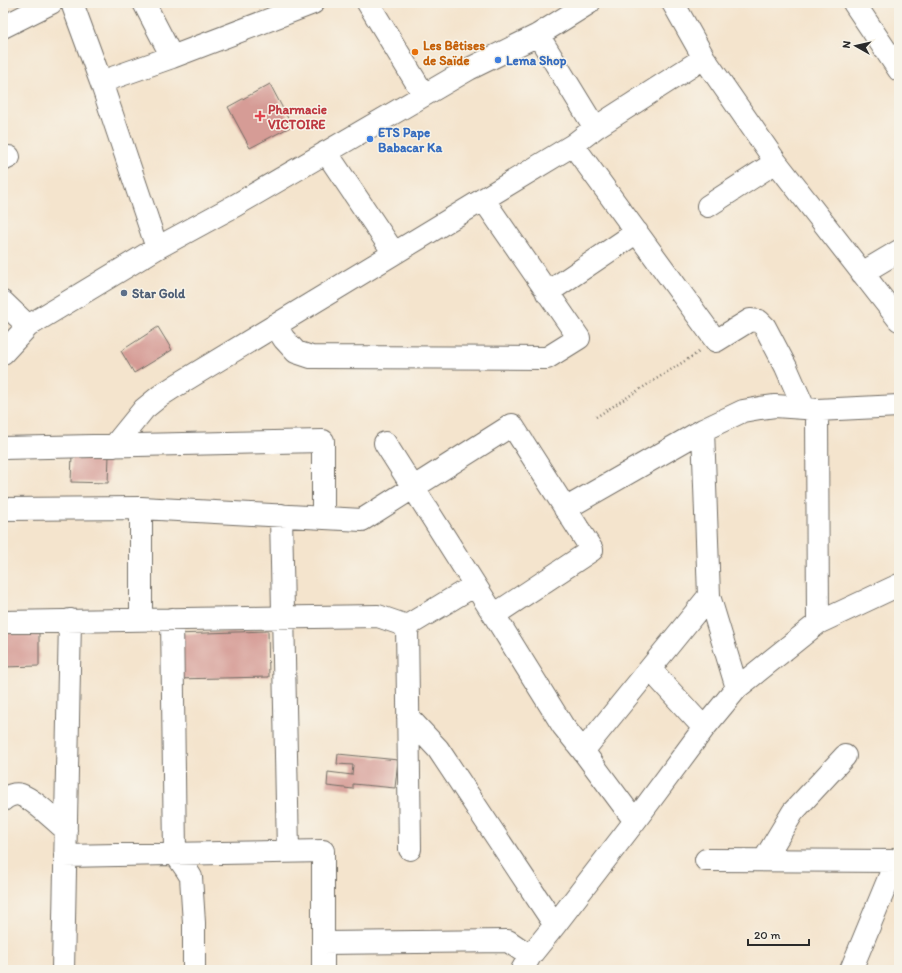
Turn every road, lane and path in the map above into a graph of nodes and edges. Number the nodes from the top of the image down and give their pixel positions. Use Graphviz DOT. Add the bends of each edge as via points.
graph roads {
  1 [pos="51,3"];
  2 [pos="72,3"];
  3 [pos="144,3"];
  4 [pos="313,3"];
  5 [pos="368,3"];
  6 [pos="589,3"];
  7 [pos="672,3"];
  8 [pos="854,3"];
  9 [pos="3,27"];
  10 [pos="538,35"];
  11 [pos="172,57"];
  12 [pos="704,58"];
  13 [pos="899,70"];
  14 [pos="101,82"];
  15 [pos="424,95"];
  16 [pos="595,128"];
  17 [pos="573,145"];
  18 [pos="326,152"];
  19 [pos="776,162"];
  20 [pos="482,200"];
  21 [pos="708,206"];
  22 [pos="637,232"];
  23 [pos="157,248"];
  24 [pos="899,251"];
  25 [pos="394,253"];
  26 [pos="862,273"];
  27 [pos="547,293"];
  28 [pos="3,302"];
  29 [pos="899,320"];
  30 [pos="275,325"];
  31 [pos="28,326"];
  32 [pos="716,341"];
  33 [pos="3,353"];
  34 [pos="899,406"];
  35 [pos="811,409"];
  36 [pos="596,417"];
  37 [pos="703,430"];
  38 [pos="385,443"];
  39 [pos="114,446"];
  40 [pos="3,448"];
  41 [pos="414,488"];
  42 [pos="141,508"];
  43 [pos="3,509"];
  44 [pos="566,509"];
  45 [pos="281,515"];
  46 [pos="323,518"];
  47 [pos="475,585"];
  48 [pos="899,585"];
  49 [pos="709,596"];
  50 [pos="494,615"];
  51 [pos="283,617"];
  52 [pos="141,619"];
  53 [pos="172,619"];
  54 [pos="70,620"];
  55 [pos="3,622"];
  56 [pos="818,623"];
  57 [pos="407,626"];
  58 [pos="650,668"];
  59 [pos="737,688"];
  60 [pos="408,717"];
  61 [pos="704,728"];
  62 [pos="583,751"];
  63 [pos="845,756"];
  64 [pos="3,800"];
  65 [pos="635,822"];
  66 [pos="66,830"];
  67 [pos="410,849"];
  68 [pos="288,851"];
  69 [pos="175,853"];
  70 [pos="65,856"];
  71 [pos="706,860"];
  72 [pos="764,860"];
  73 [pos="898,860"];
  74 [pos="555,925"];
  75 [pos="323,943"];
  76 [pos="526,963"];
  77 [pos="63,970"];
  78 [pos="194,970"];
  79 [pos="323,970"];
  80 [pos="851,970"];
  1 -- 9 [label="street"];
  2 -- 14 [label="street"];
  3 -- 11 [label="street"];
  4 -- 11 [label="street"];
  5 -- 15 [label="street"];
  6 -- 10 [label="street"];
  7 -- 12 [label="street"];
  8 -- 13 [label="street"];
  10 -- 15 [label="street" via="469,69"];
  10 -- 16 [label="street"];
  11 -- 14 [label="street"];
  12 -- 16 [label="street"];
  12 -- 19 [label="street"];
  14 -- 23 [label="street"];
  15 -- 18 [label="street"];
  16 -- 17 [label="street"];
  17 -- 20 [label="street"];
  17 -- 22 [label="street"];
  18 -- 23 [label="street"];
  18 -- 25 [label="street"];
  19 -- 21 [label="street"];
  19 -- 26 [label="street"];
  20 -- 25 [label="street"];
  20 -- 27 [label="street"];
  22 -- 27 [label="street"];
  22 -- 32 [label="street"];
  23 -- 31 [label="street"];
  24 -- 26 [label="street"];
  25 -- 30 [label="street"];
  26 -- 29 [label="street"];
  27 -- 30 [label="street" via="579,338 548,358 311,357 296,352"];
  28 -- 31 [label="street"];
  30 -- 39 [label="street" via="160,396 144,409"];
  31 -- 33 [label="street"];
  32 -- 35 [label="street" via="750,320 759,320"];
  32 -- 36 [label="path"];
  34 -- 35 [label="street"];
  35 -- 37 [label="street" via="775,406 743,411"];
  35 -- 56 [label="street"];
  37 -- 44 [label="street"];
  37 -- 49 [label="street"];
  38 -- 41 [label="street"];
  39 -- 40 [label="street"];
  39 -- 46 [label="street" via="323,441"];
  41 -- 44 [label="street" via="512,425"];
  41 -- 46 [label="street" via="362,520"];
  41 -- 47 [label="street"];
  42 -- 43 [label="street"];
  42 -- 45 [label="street"];
  42 -- 52 [label="street"];
  44 -- 50 [label="street" via="592,550"];
  45 -- 46 [label="street"];
  45 -- 51 [label="street"];
  47 -- 50 [label="street"];
  47 -- 57 [label="street"];
  48 -- 56 [label="street"];
  49 -- 58 [label="street"];
  49 -- 59 [label="street"];
  50 -- 62 [label="street" via="563,726"];
  51 -- 53 [label="street"];
  51 -- 57 [label="street" via="378,616"];
  51 -- 68 [label="street"];
  52 -- 53 [label="street"];
  52 -- 54 [label="street"];
  53 -- 69 [label="street"];
  54 -- 55 [label="street"];
  54 -- 66 [label="street"];
  56 -- 59 [label="street"];
  57 -- 60 [label="street"];
  58 -- 61 [label="street"];
  58 -- 62 [label="street"];
  59 -- 61 [label="street"];
  60 -- 67 [label="street"];
  60 -- 74 [label="street" via="438,749"];
  61 -- 65 [label="street"];
  62 -- 65 [label="street"];
  63 -- 72 [label="street" via="793,812"];
  64 -- 66 [label="street" via="7,796 19,794 32,800"];
  65 -- 74 [label="street"];
  66 -- 70 [label="street"];
  68 -- 69 [label="street"];
  68 -- 75 [label="street" via="323,850"];
  69 -- 70 [label="street"];
  69 -- 78 [label="street" via="191,877"];
  70 -- 77 [label="street"];
  71 -- 72 [label="street"];
  72 -- 73 [label="street"];
  73 -- 80 [label="street"];
  74 -- 76 [label="street"];
  75 -- 76 [label="street" via="508,941"];
  75 -- 79 [label="street"];
}
